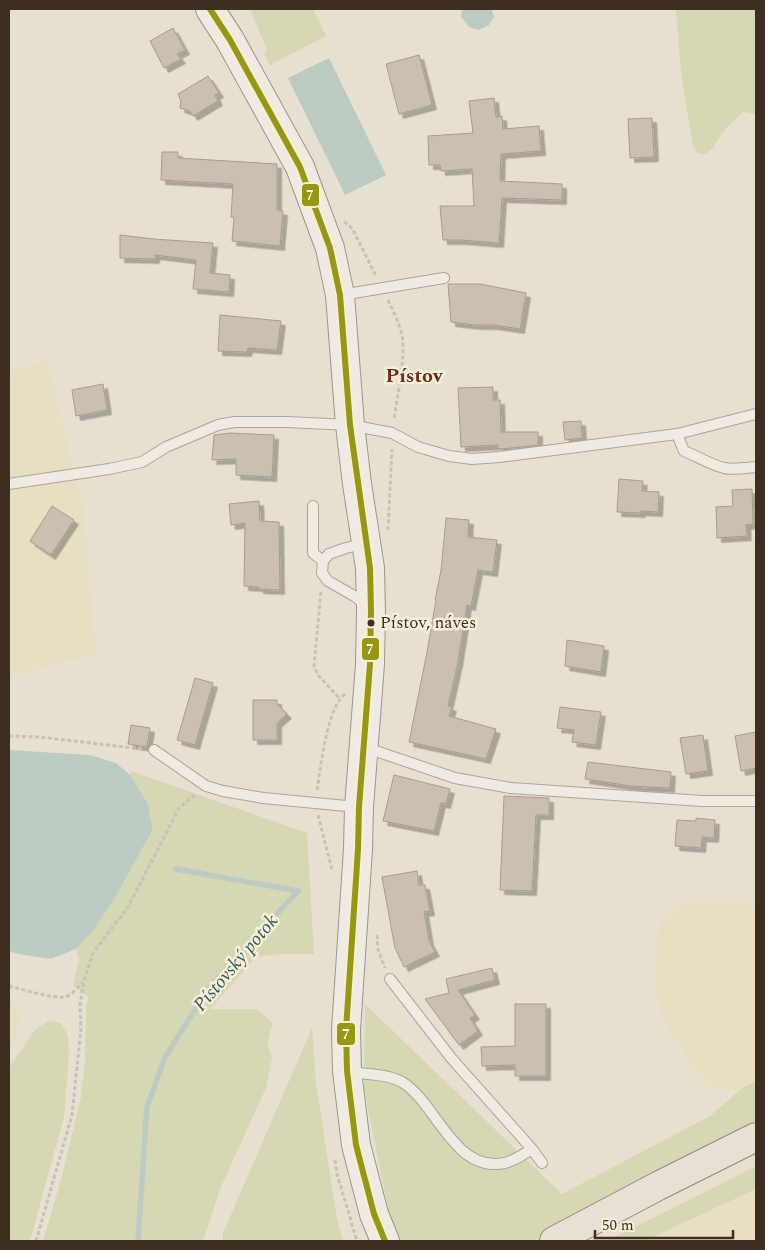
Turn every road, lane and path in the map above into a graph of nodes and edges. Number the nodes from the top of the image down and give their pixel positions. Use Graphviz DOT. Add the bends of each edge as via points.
graph roads {
  1 [pos="210,9"];
  2 [pos="354,235"];
  3 [pos="444,278"];
  4 [pos="382,289"];
  5 [pos="340,295"];
  6 [pos="756,414"];
  7 [pos="350,425"];
  8 [pos="392,433"];
  9 [pos="676,434"];
  10 [pos="756,467"];
  11 [pos="9,484"];
  12 [pos="313,506"];
  13 [pos="367,543"];
  14 [pos="323,561"];
  15 [pos="328,581"];
  16 [pos="370,612"];
  17 [pos="369,686"];
  18 [pos="340,698"];
  19 [pos="9,736"];
  20 [pos="364,746"];
  21 [pos="154,750"];
  22 [pos="206,786"];
  23 [pos="315,802"];
  24 [pos="756,802"];
  25 [pos="359,807"];
  26 [pos="333,876"];
  27 [pos="390,979"];
  28 [pos="84,981"];
  29 [pos="9,986"];
  30 [pos="347,1071"];
  31 [pos="756,1137"];
  32 [pos="532,1149"];
  33 [pos="542,1163"];
  34 [pos="36,1241"];
  35 [pos="385,1241"];
  36 [pos="554,1241"];
  1 -- 5 [label="street" via="300,167 330,248"];
  2 -- 4 [label="path"];
  3 -- 4 [label="lane"];
  4 -- 5 [label="lane"];
  4 -- 8 [label="path" via="402,337"];
  5 -- 7 [label="street"];
  6 -- 9 [label="lane"];
  7 -- 8 [label="lane"];
  7 -- 11 [label="lane" via="234,422 218,425 142,462"];
  7 -- 13 [label="street"];
  8 -- 9 [label="lane" via="418,447 472,459"];
  9 -- 10 [label="lane" via="684,450 724,468"];
  12 -- 14 [label="lane" via="313,553"];
  13 -- 14 [label="lane" via="329,554"];
  13 -- 16 [label="street"];
  14 -- 15 [label="lane" via="322,573"];
  15 -- 16 [label="lane" via="356,597"];
  15 -- 18 [label="path" via="321,592 314,666 318,675"];
  16 -- 17 [label="street"];
  17 -- 18 [label="path"];
  17 -- 20 [label="street"];
  18 -- 23 [label="path" via="332,712"];
  19 -- 21 [label="path"];
  20 -- 24 [label="lane" via="455,778 511,788 674,800"];
  20 -- 25 [label="street"];
  21 -- 22 [label="lane"];
  22 -- 23 [label="lane" via="264,798"];
  22 -- 28 [label="path" via="178,808 128,907 93,953"];
  23 -- 25 [label="lane"];
  23 -- 26 [label="path"];
  25 -- 30 [label="street" via="346,1030"];
  27 -- 32 [label="lane" via="452,1059"];
  28 -- 29 [label="path" via="65,997"];
  28 -- 34 [label="path" via="72,1115"];
  30 -- 32 [label="lane" via="401,1082 416,1094 461,1148 479,1161 504,1163"];
  30 -- 35 [label="street" via="356,1145 374,1214"];
  31 -- 36 [label="main road"];
  32 -- 33 [label="lane"];
}
